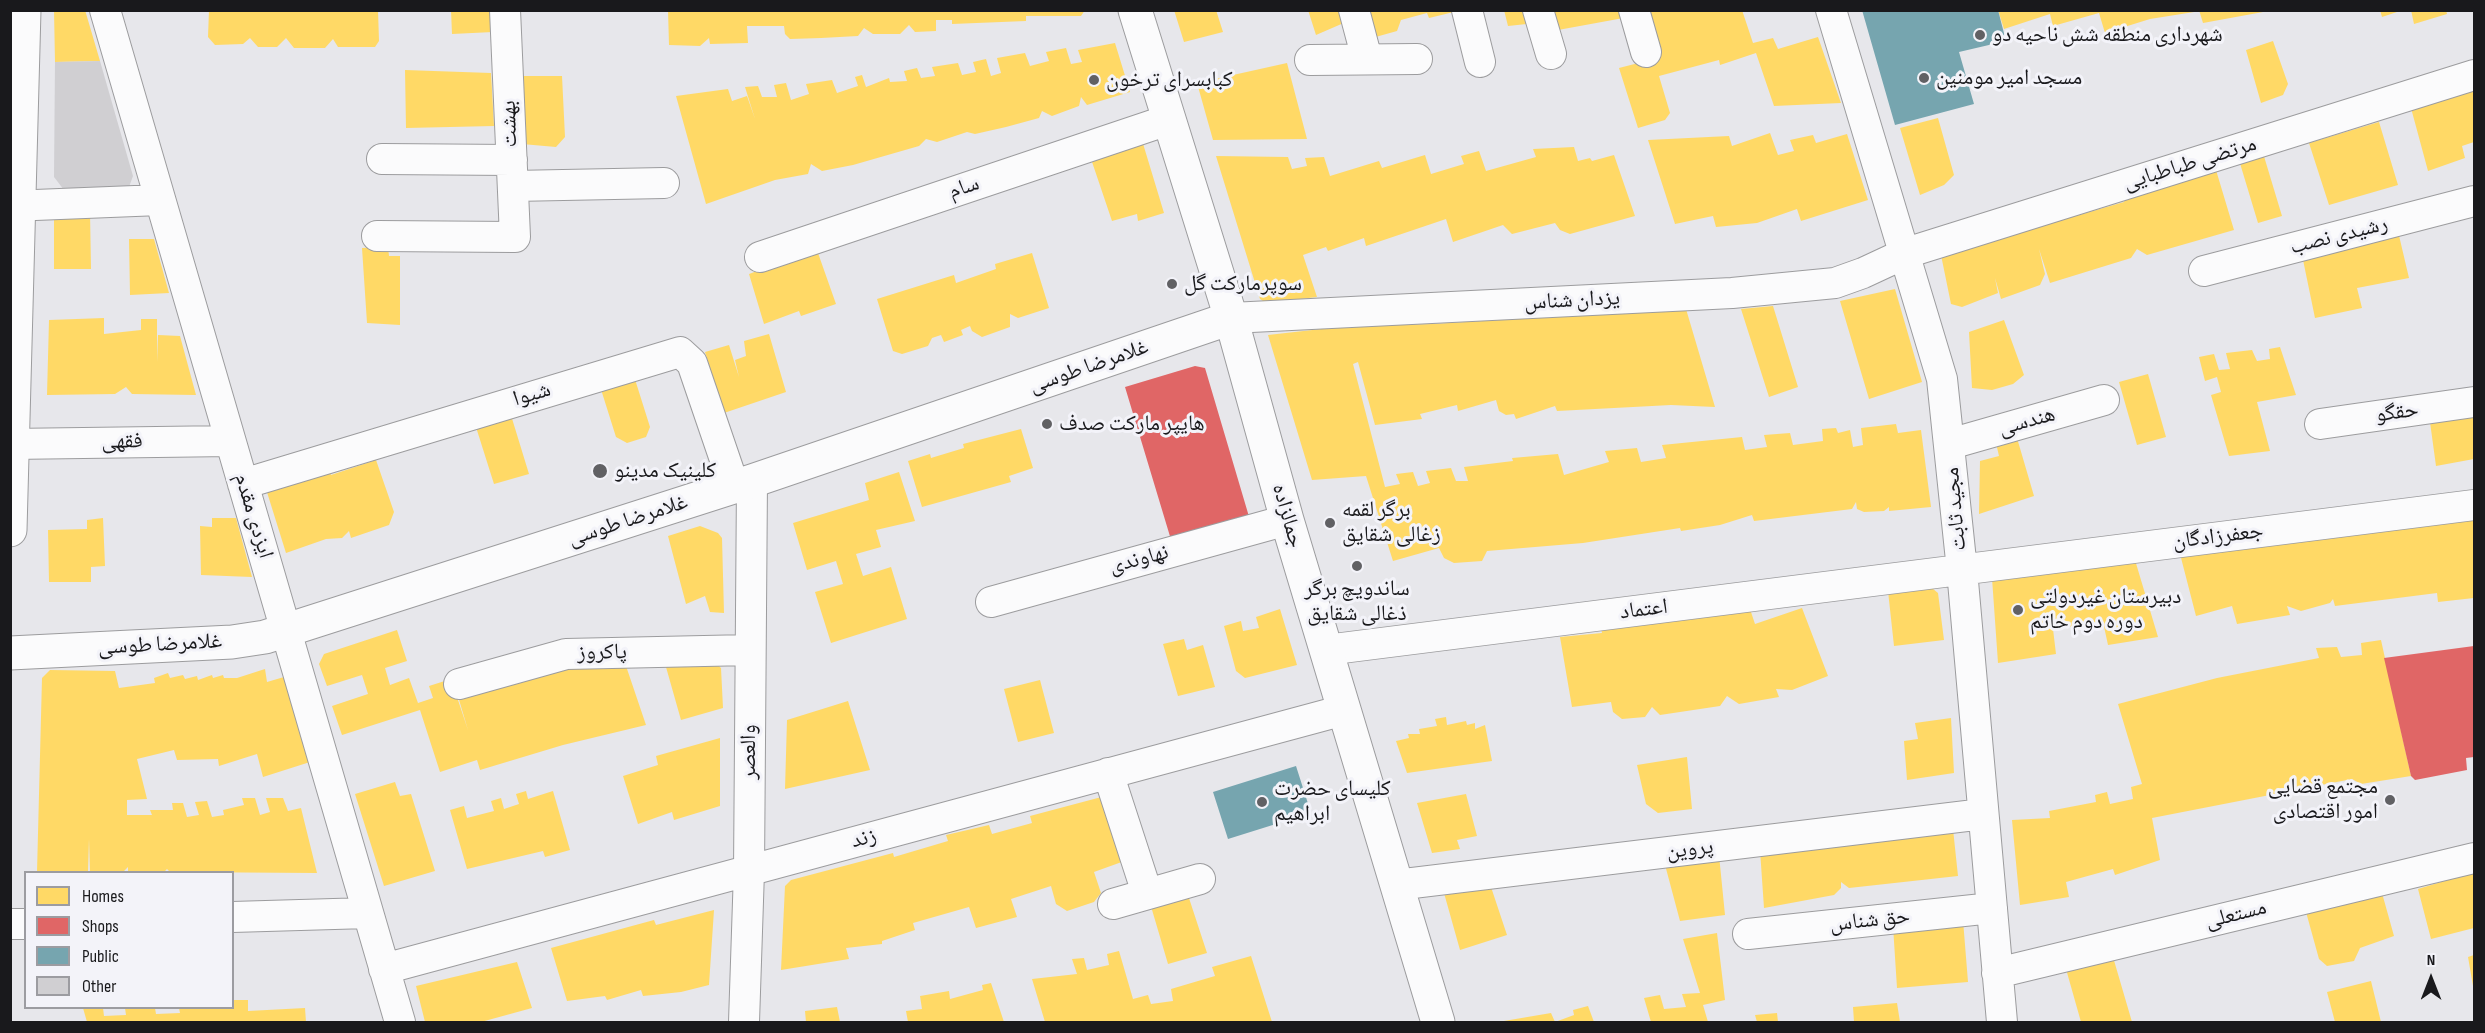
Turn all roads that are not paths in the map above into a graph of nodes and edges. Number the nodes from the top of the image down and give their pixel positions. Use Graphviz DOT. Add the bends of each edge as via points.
graph roads {
  1 [pos="24,10"];
  2 [pos="105,10"];
  3 [pos="505,10"];
  4 [pos="1135,10"];
  5 [pos="1354,10"];
  6 [pos="1467,10"];
  7 [pos="1538,10"];
  8 [pos="1634,10"];
  9 [pos="1832,10"];
  10 [pos="1646,52"];
  11 [pos="1551,54"];
  12 [pos="1367,59"];
  13 [pos="1417,59"];
  14 [pos="1310,60"];
  15 [pos="1480,63"];
  16 [pos="2475,75"];
  17 [pos="1168,120"];
  18 [pos="382,159"];
  19 [pos="512,173"];
  20 [pos="664,183"];
  21 [pos="160,200"];
  22 [pos="2475,201"];
  23 [pos="15,206"];
  24 [pos="377,236"];
  25 [pos="1906,253"];
  26 [pos="760,257"];
  27 [pos="2204,271"];
  28 [pos="1231,318"];
  29 [pos="2104,400"];
  30 [pos="2475,402"];
  31 [pos="2320,424"];
  32 [pos="230,441"];
  33 [pos="12,444"];
  34 [pos="1950,444"];
  35 [pos="243,484"];
  36 [pos="743,484"];
  37 [pos="2475,505"];
  38 [pos="1287,520"];
  39 [pos="10,530"];
  40 [pos="1962,570"];
  41 [pos="991,602"];
  42 [pos="287,630"];
  43 [pos="750,650"];
  44 [pos="1326,650"];
  45 [pos="10,653"];
  46 [pos="459,684"];
  47 [pos="1344,710"];
  48 [pos="1108,773"];
  49 [pos="1983,814"];
  50 [pos="2475,858"];
  51 [pos="749,870"];
  52 [pos="1200,879"];
  53 [pos="1396,885"];
  54 [pos="1147,893"];
  55 [pos="1113,904"];
  56 [pos="1992,908"];
  57 [pos="368,912"];
  58 [pos="234,917"];
  59 [pos="1748,934"];
  60 [pos="384,969"];
  61 [pos="1997,973"];
  62 [pos="400,1023"];
  63 [pos="744,1023"];
  64 [pos="1438,1023"];
  65 [pos="2002,1023"];
  1 -- 23 [label="main road"];
  2 -- 21 [label="street, ایزدی مقدم"];
  3 -- 19 [label="street, بهشت"];
  4 -- 17 [label="main road, جمالزاده"];
  5 -- 12 [label="street"];
  6 -- 15 [label="street"];
  7 -- 11 [label="street"];
  8 -- 10 [label="street"];
  9 -- 25 [label="street, مجید ثابت"];
  12 -- 13 [label="street"];
  12 -- 14 [label="street"];
  16 -- 25 [label="street, مرتضی طباطبایی"];
  17 -- 26 [label="street, سام"];
  17 -- 28 [label="main road, جمالزاده"];
  18 -- 19 [label="street"];
  19 -- 20 [label="street"];
  19 -- 24 [label="street, بهشت" via="515,237"];
  21 -- 23 [label="street"];
  21 -- 32 [label="street, ایزدی مقدم"];
  22 -- 27 [label="street, رشیدی نصب"];
  23 -- 33 [label="main road"];
  25 -- 28 [label="street, یزدان شناس" via="1847,279 1815,286"];
  25 -- 34 [label="street, مجید ثابت" via="1938,359"];
  28 -- 36 [label="main road, غلامرضا طوسی"];
  28 -- 38 [label="main road, جمالزاده"];
  29 -- 34 [label="street, هندسی"];
  30 -- 31 [label="street, حقگو"];
  32 -- 33 [label="street, فقهی"];
  32 -- 35 [label="street, ایزدی مقدم"];
  33 -- 39 [label="main road"];
  34 -- 40 [label="street, مجید ثابت"];
  35 -- 36 [label="street, شیوا" via="680,352 692,363"];
  35 -- 42 [label="street, ایزدی مقدم"];
  36 -- 42 [label="main road, غلامرضا طوسی"];
  36 -- 43 [label="street, والعصر"];
  37 -- 40 [label="street, جعفرزادگان"];
  38 -- 41 [label="street, نهاوندی"];
  38 -- 44 [label="main road, جمالزاده"];
  40 -- 44 [label="street, اعتماد"];
  40 -- 49 [label="street, مجید ثابت"];
  42 -- 45 [label="main road, غلامرضا طوسی" via="232,642"];
  42 -- 57 [label="street, ایزدی مقدم"];
  43 -- 46 [label="street, پاکروز" via="566,654"];
  43 -- 51 [label="street, والعصر"];
  44 -- 47 [label="main road, جمالزاده"];
  47 -- 48 [label="street, زند"];
  47 -- 53 [label="main road, جمالزاده"];
  48 -- 51 [label="street, زند"];
  48 -- 54 [label="street"];
  49 -- 53 [label="street, پروین"];
  49 -- 56 [label="street, مجید ثابت"];
  50 -- 61 [label="street, مستعلی"];
  51 -- 60 [label="street, زند"];
  51 -- 63 [label="street, والعصر"];
  52 -- 54 [label="street"];
  53 -- 64 [label="main road, جمالزاده"];
  54 -- 55 [label="street"];
  56 -- 59 [label="street, حق شناس"];
  56 -- 61 [label="street, مجید ثابت"];
  57 -- 58 [label="street"];
  57 -- 60 [label="street, ایزدی مقدم"];
  60 -- 62 [label="street, ایزدی مقدم"];
  61 -- 65 [label="street, مجید ثابت"];
}
